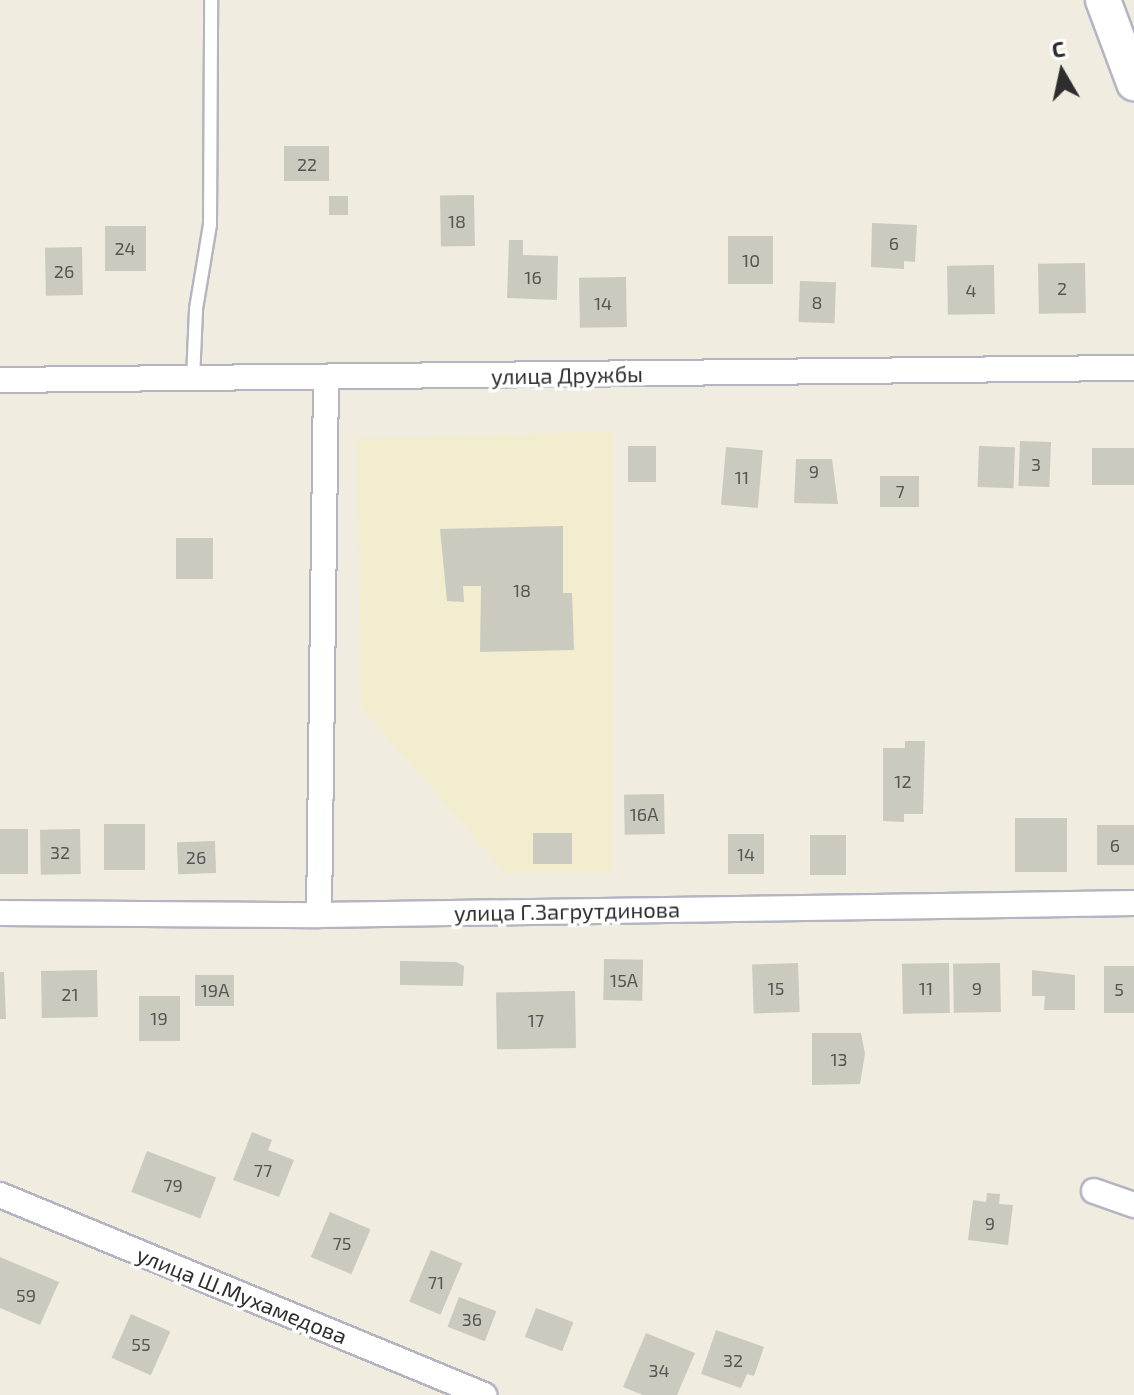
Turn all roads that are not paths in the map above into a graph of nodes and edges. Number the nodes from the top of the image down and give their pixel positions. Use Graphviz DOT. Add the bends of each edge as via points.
graph roads {
  1 [pos="211,0"];
  2 [pos="1103,0"];
  3 [pos="1134,83"];
  4 [pos="1134,368"];
  5 [pos="326,377"];
  6 [pos="193,379"];
  7 [pos="0,380"];
  8 [pos="1134,903"];
  9 [pos="0,913"];
  10 [pos="319,915"];
  11 [pos="1094,1191"];
  12 [pos="0,1195"];
  13 [pos="1134,1205"];
  14 [pos="484,1395"];
  1 -- 6 [label="lane" via="210,224 196,309"];
  2 -- 3 [label="street"];
  4 -- 5 [label="street, улица Дружбы"];
  5 -- 6 [label="street, улица Дружбы"];
  5 -- 10 [label="street"];
  6 -- 7 [label="street, улица Дружбы"];
  8 -- 10 [label="street, улица Г.Загрутдинова"];
  9 -- 10 [label="street, улица Г.Загрутдинова"];
  11 -- 13 [label="street"];
  12 -- 14 [label="street, улица Ш.Мухамедова"];
}
